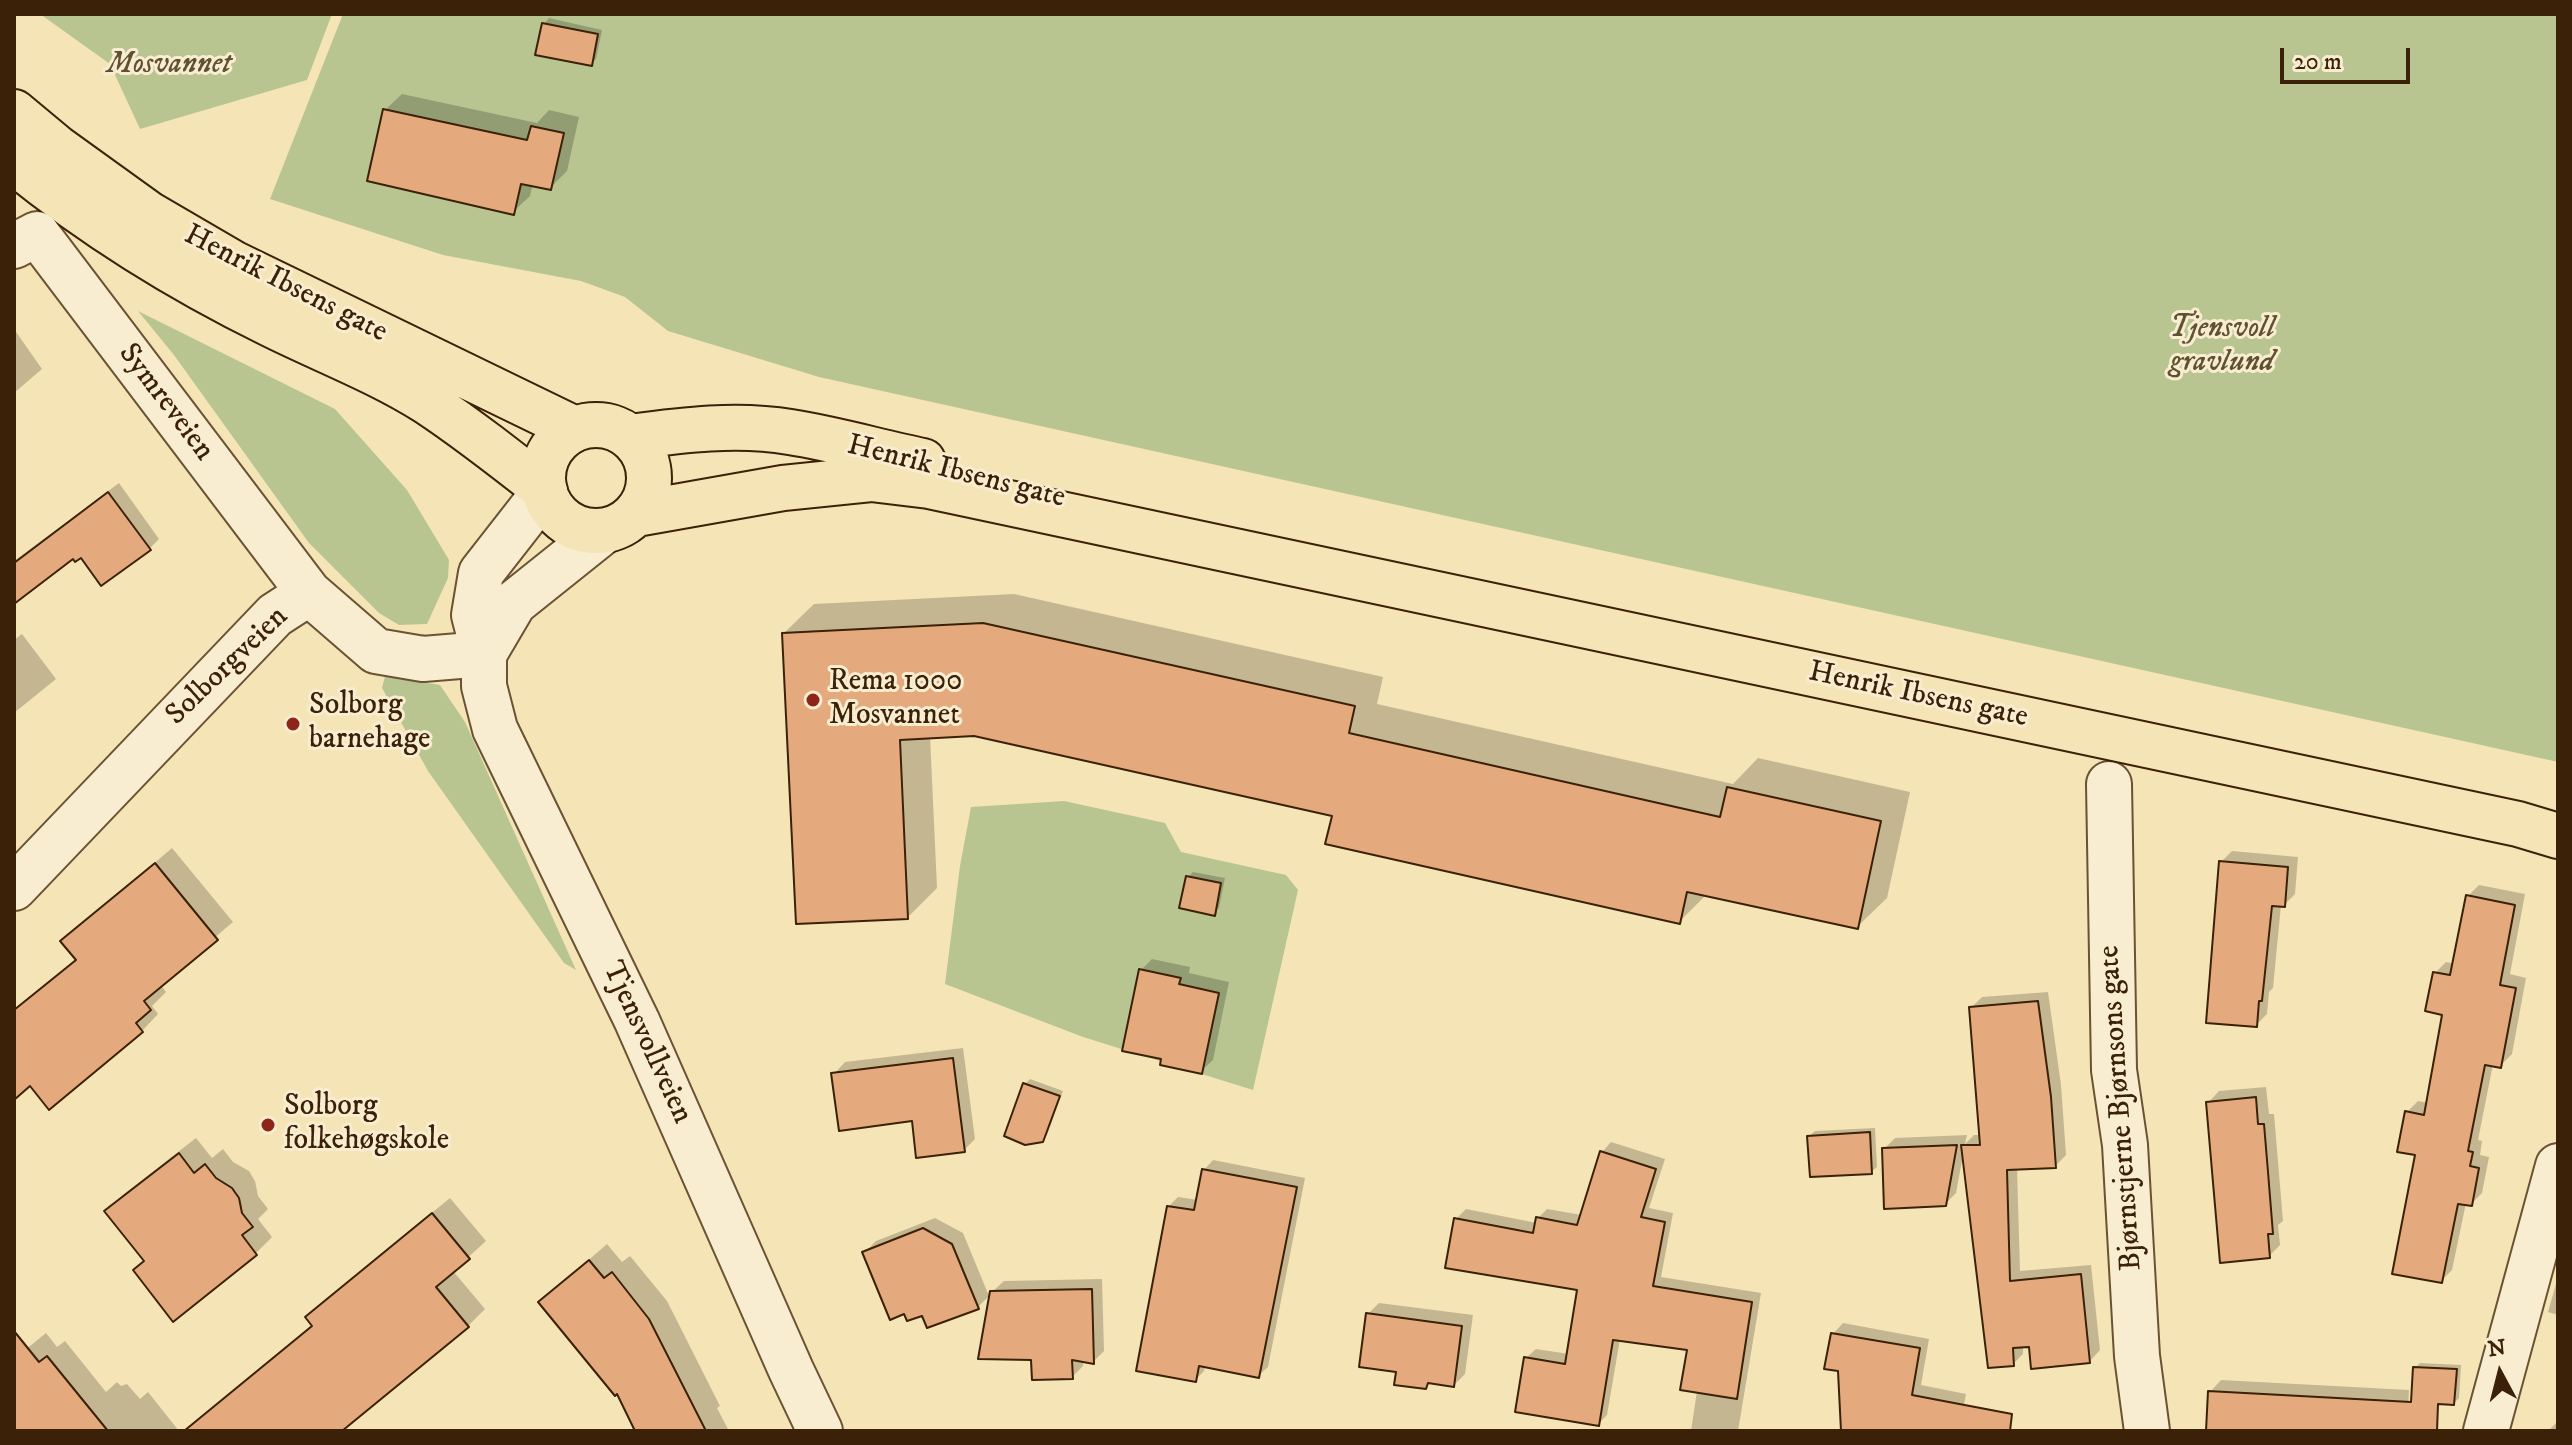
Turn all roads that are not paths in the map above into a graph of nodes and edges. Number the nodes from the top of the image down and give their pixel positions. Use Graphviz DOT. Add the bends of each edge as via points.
graph roads {
  1 [pos="14,112"];
  2 [pos="14,162"];
  3 [pos="14,246"];
  4 [pos="575,429"];
  5 [pos="630,437"];
  6 [pos="544,490"];
  7 [pos="620,522"];
  8 [pos="1276,560"];
  9 [pos="309,593"];
  10 [pos="484,654"];
  11 [pos="2109,784"];
  12 [pos="2558,836"];
  13 [pos="14,888"];
  14 [pos="2558,1166"];
  15 [pos="820,1431"];
  16 [pos="2147,1431"];
  17 [pos="2486,1431"];
  1 -- 4 [label="main road, Henrik Ibsens gate" via="149,214 233,263"];
  2 -- 6 [label="main road, Henrik Ibsens gate" via="57,197 181,276 426,402"];
  3 -- 9 [label="street, Symreveien" via="37,234"];
  4 -- 5 [label="main road" via="603,425"];
  4 -- 6 [label="main road" via="549,453"];
  5 -- 7 [label="main road" via="648,465 649,482 645,500"];
  5 -- 8 [label="main road, Henrik Ibsens gate" via="700,428 788,431 939,465"];
  6 -- 7 [label="main road" via="560,517 573,526 588,530"];
  6 -- 10 [label="street, Tjensvollveien" via="481,573 474,615"];
  7 -- 8 [label="main road, Henrik Ibsens gate" via="783,488 871,479 929,486"];
  7 -- 10 [label="street" via="514,603"];
  8 -- 12 [label="main road, Henrik Ibsens gate"];
  9 -- 10 [label="street, Solborgveien" via="376,651 423,659"];
  9 -- 13 [label="street, Solborgveien" via="275,615 209,681"];
  10 -- 15 [label="street, Tjensvollveien" via="484,686 495,729 644,1036"];
  11 -- 16 [label="street, Bjørnstjerne Bjørnsons gate" via="2114,1070 2125,1145 2137,1356"];
  14 -- 17 [label="street"];
}
